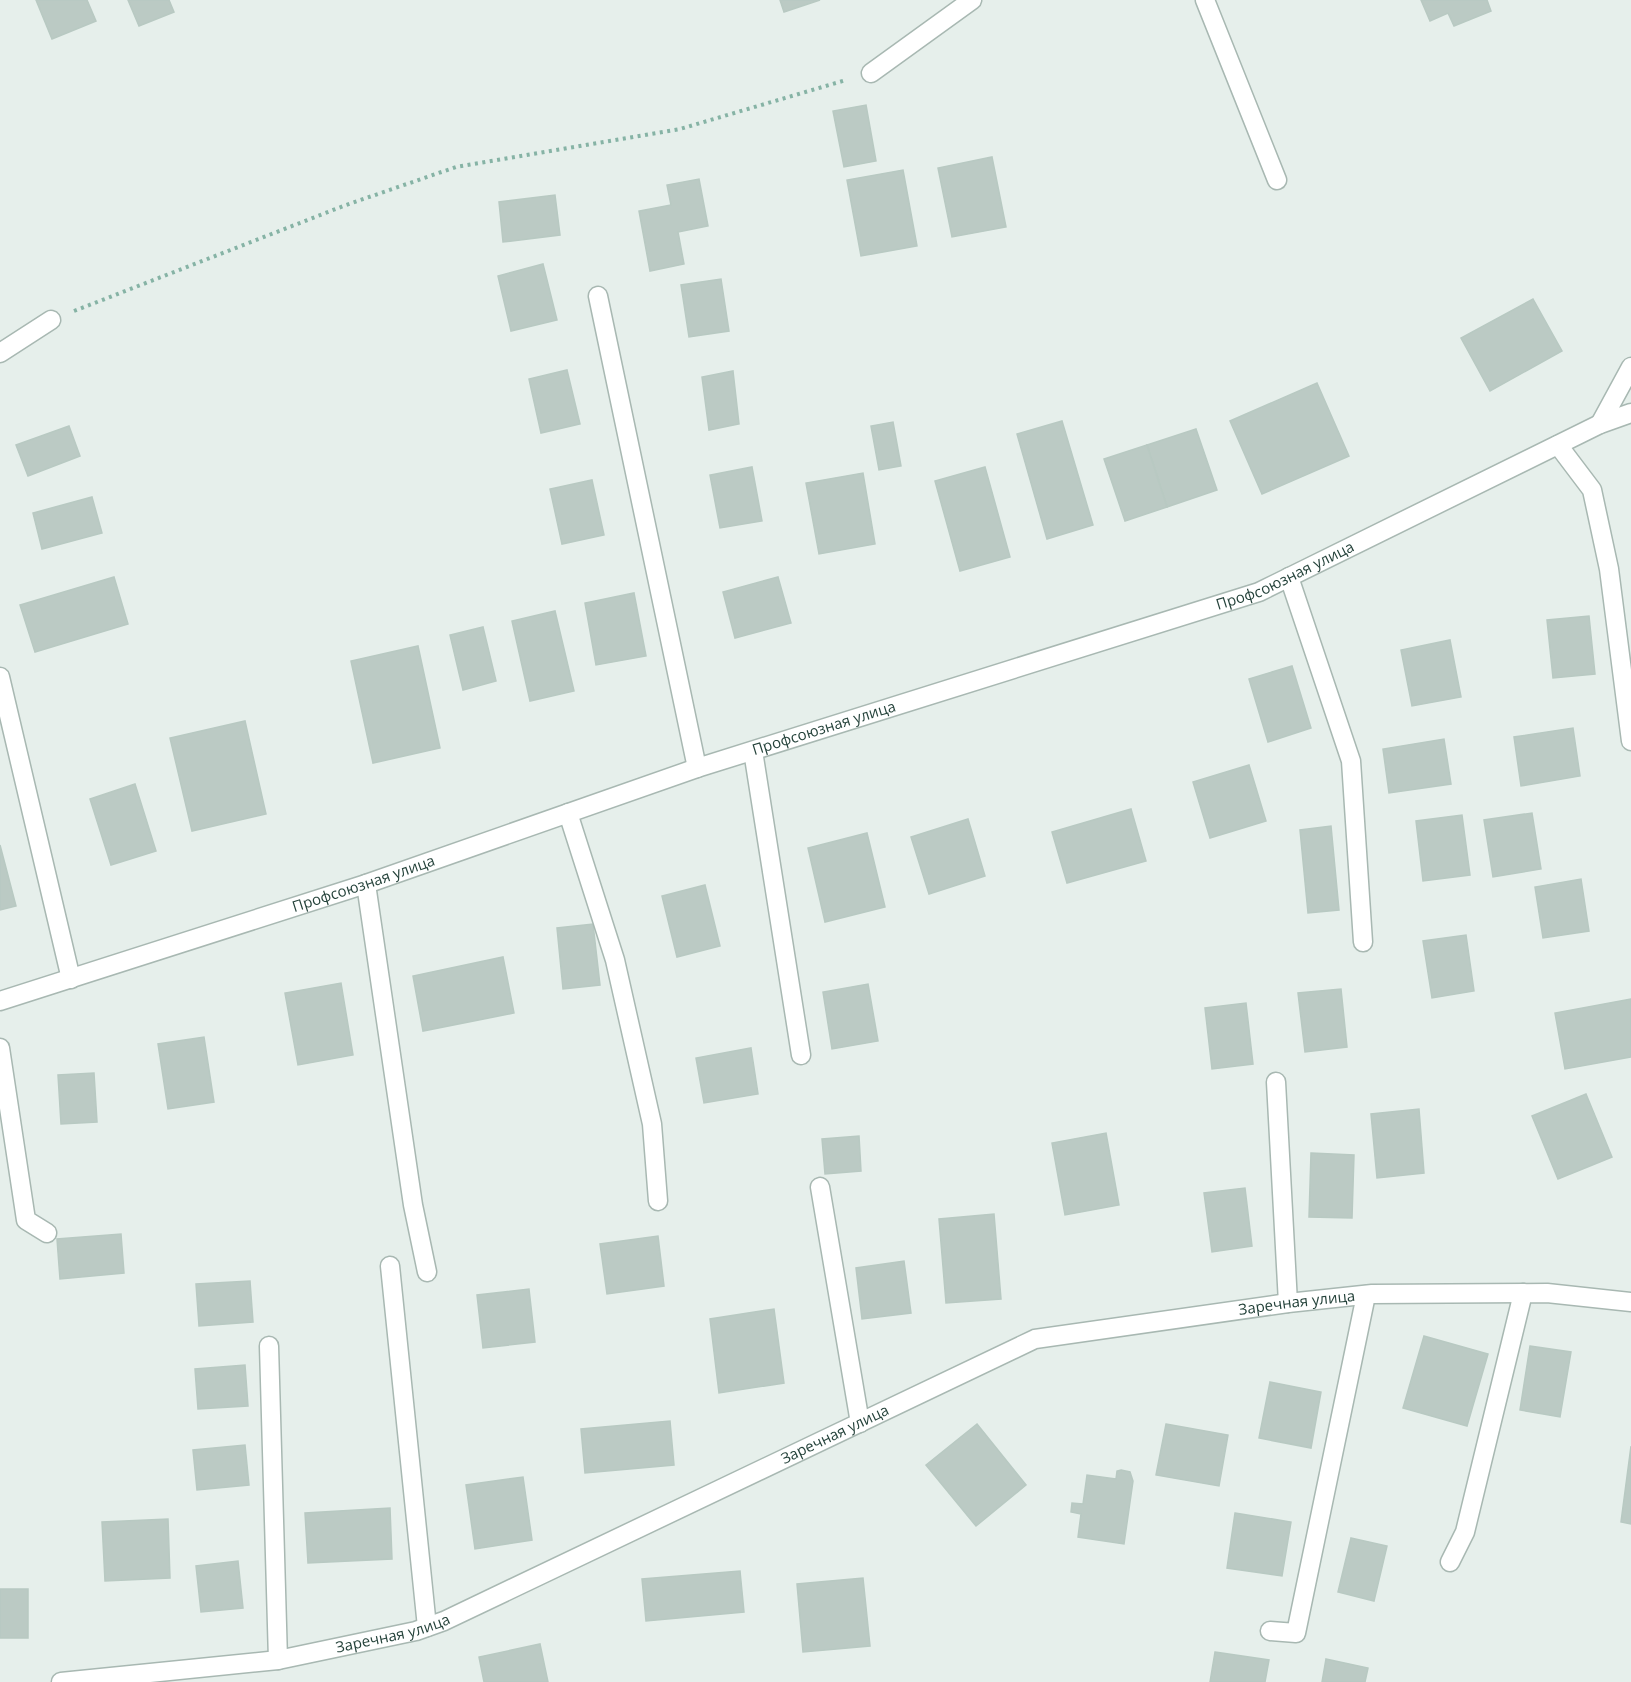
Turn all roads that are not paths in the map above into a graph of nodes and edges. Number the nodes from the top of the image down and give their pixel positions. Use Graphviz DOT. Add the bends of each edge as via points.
graph roads {
  1 [pos="972,0"];
  2 [pos="1205,0"];
  3 [pos="871,73"];
  4 [pos="1277,180"];
  5 [pos="598,296"];
  6 [pos="51,320"];
  7 [pos="0,353"];
  8 [pos="1631,367"];
  9 [pos="1631,413"];
  10 [pos="1600,424"];
  11 [pos="1558,445"];
  12 [pos="1289,577"];
  13 [pos="0,677"];
  14 [pos="1631,741"];
  15 [pos="753,751"];
  16 [pos="697,768"];
  17 [pos="568,813"];
  18 [pos="366,884"];
  19 [pos="1363,942"];
  20 [pos="71,979"];
  21 [pos="0,1001"];
  22 [pos="0,1048"];
  23 [pos="801,1055"];
  24 [pos="1276,1082"];
  25 [pos="820,1187"];
  26 [pos="657,1201"];
  27 [pos="47,1233"];
  28 [pos="390,1266"];
  29 [pos="427,1272"];
  30 [pos="1523,1293"];
  31 [pos="1366,1295"];
  32 [pos="1631,1302"];
  33 [pos="1287,1303"];
  34 [pos="269,1346"];
  35 [pos="860,1423"];
  36 [pos="1450,1562"];
  37 [pos="427,1626"];
  38 [pos="1270,1631"];
  39 [pos="278,1660"];
  40 [pos="61,1682"];
  1 -- 3 [label="street"];
  2 -- 4 [label="street"];
  5 -- 16 [label="street"];
  6 -- 7 [label="street"];
  8 -- 10 [label="street"];
  9 -- 10 [label="street, Профсоюзная улица"];
  10 -- 11 [label="street, Профсоюзная улица"];
  11 -- 12 [label="street, Профсоюзная улица"];
  11 -- 14 [label="street" via="1592,490 1609,569"];
  12 -- 15 [label="street, Профсоюзная улица" via="1259,592"];
  12 -- 19 [label="street" via="1351,761"];
  13 -- 20 [label="street"];
  15 -- 16 [label="street, Профсоюзная улица"];
  15 -- 23 [label="street"];
  16 -- 17 [label="street, Профсоюзная улица"];
  17 -- 18 [label="street, Профсоюзная улица"];
  17 -- 26 [label="street" via="617,970 652,1124"];
  18 -- 20 [label="street, Профсоюзная улица"];
  18 -- 29 [label="street" via="413,1205"];
  20 -- 21 [label="street, Профсоюзная улица"];
  22 -- 27 [label="street" via="26,1220"];
  24 -- 33 [label="street"];
  25 -- 35 [label="street"];
  28 -- 37 [label="street"];
  30 -- 31 [label="street, Заречная улица"];
  30 -- 32 [label="street, Заречная улица"];
  30 -- 36 [label="street" via="1466,1532"];
  31 -- 33 [label="street, Заречная улица"];
  31 -- 38 [label="street" via="1296,1633"];
  33 -- 35 [label="street, Заречная улица" via="1035,1339"];
  34 -- 39 [label="street"];
  35 -- 37 [label="street, Заречная улица"];
  37 -- 39 [label="street, Заречная улица"];
  39 -- 40 [label="street, Заречная улица"];
}
